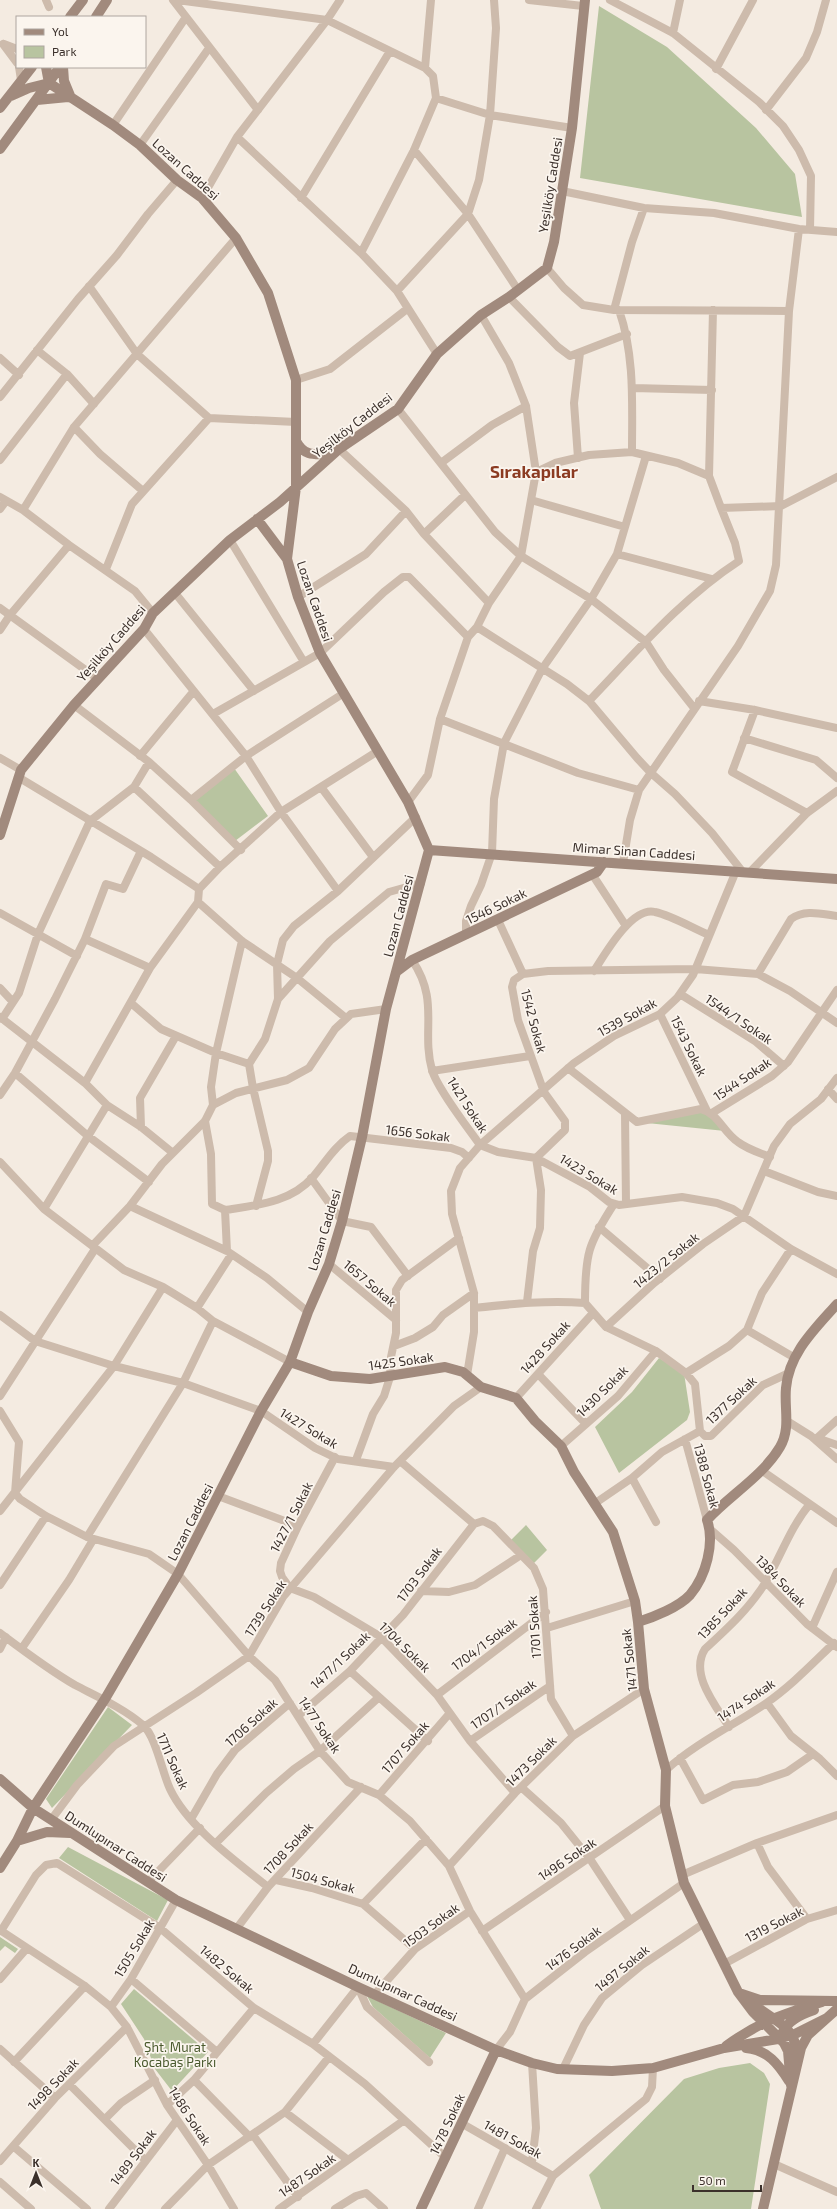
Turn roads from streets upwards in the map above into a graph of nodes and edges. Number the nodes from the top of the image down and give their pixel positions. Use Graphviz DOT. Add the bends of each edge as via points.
graph roads {
  1 [pos="83,0"];
  2 [pos="107,0"];
  3 [pos="172,0"];
  4 [pos="178,0"];
  5 [pos="340,0"];
  6 [pos="431,0"];
  7 [pos="494,0"];
  8 [pos="529,0"];
  9 [pos="610,0"];
  10 [pos="680,0"];
  11 [pos="753,0"];
  12 [pos="826,0"];
  13 [pos="584,3"];
  14 [pos="71,16"];
  15 [pos="97,16"];
  16 [pos="186,17"];
  17 [pos="327,20"];
  18 [pos="673,33"];
  19 [pos="1,44"];
  20 [pos="209,48"];
  21 [pos="16,49"];
  22 [pos="390,51"];
  23 [pos="16,62"];
  24 [pos="19,68"];
  25 [pos="31,68"];
  26 [pos="46,68"];
  27 [pos="61,68"];
  28 [pos="62,68"];
  29 [pos="425,68"];
  30 [pos="716,69"];
  31 [pos="22,80"];
  32 [pos="49,83"];
  33 [pos="71,98"];
  34 [pos="436,98"];
  35 [pos="7,99"];
  36 [pos="37,100"];
  37 [pos="0,108"];
  38 [pos="258,110"];
  39 [pos="766,110"];
  40 [pos="490,115"];
  41 [pos="113,125"];
  42 [pos="572,128"];
  43 [pos="237,137"];
  44 [pos="140,145"];
  45 [pos="0,149"];
  46 [pos="414,150"];
  47 [pos="177,180"];
  48 [pos="562,191"];
  49 [pos="202,198"];
  50 [pos="301,198"];
  51 [pos="644,208"];
  52 [pos="468,214"];
  53 [pos="799,229"];
  54 [pos="810,230"];
  55 [pos="837,232"];
  56 [pos="236,238"];
  57 [pos="361,253"];
  58 [pos="547,268"];
  59 [pos="90,286"];
  60 [pos="518,290"];
  61 [pos="397,291"];
  62 [pos="509,297"];
  63 [pos="407,309"];
  64 [pos="617,310"];
  65 [pos="713,310"];
  66 [pos="789,311"];
  67 [pos="481,315"];
  68 [pos="627,334"];
  69 [pos="37,350"];
  70 [pos="580,353"];
  71 [pos="137,354"];
  72 [pos="437,354"];
  73 [pos="0,358"];
  74 [pos="67,374"];
  75 [pos="19,375"];
  76 [pos="296,380"];
  77 [pos="632,388"];
  78 [pos="712,390"];
  79 [pos="0,397"];
  80 [pos="94,404"];
  81 [pos="526,406"];
  82 [pos="398,409"];
  83 [pos="209,418"];
  84 [pos="296,422"];
  85 [pos="74,427"];
  86 [pos="296,441"];
  87 [pos="336,451"];
  88 [pos="632,452"];
  89 [pos="646,456"];
  90 [pos="578,458"];
  91 [pos="0,460"];
  92 [pos="441,463"];
  93 [pos="536,472"];
  94 [pos="708,476"];
  95 [pos="837,477"];
  96 [pos="296,486"];
  97 [pos="143,491"];
  98 [pos="465,494"];
  99 [pos="3,499"];
  100 [pos="531,500"];
  101 [pos="781,506"];
  102 [pos="721,508"];
  103 [pos="0,509"];
  104 [pos="23,510"];
  105 [pos="406,511"];
  106 [pos="257,519"];
  107 [pos="625,527"];
  108 [pos="424,534"];
  109 [pos="230,540"];
  110 [pos="69,545"];
  111 [pos="617,554"];
  112 [pos="521,556"];
  113 [pos="287,559"];
  114 [pos="106,569"];
  115 [pos="712,579"];
  116 [pos="175,593"];
  117 [pos="298,598"];
  118 [pos="592,599"];
  119 [pos="489,603"];
  120 [pos="0,608"];
  121 [pos="153,613"];
  122 [pos="10,615"];
  123 [pos="477,627"];
  124 [pos="144,629"];
  125 [pos="0,630"];
  126 [pos="468,637"];
  127 [pos="646,642"];
  128 [pos="320,653"];
  129 [pos="304,662"];
  130 [pos="542,669"];
  131 [pos="98,679"];
  132 [pos="254,690"];
  133 [pos="193,692"];
  134 [pos="344,693"];
  135 [pos="589,701"];
  136 [pos="74,705"];
  137 [pos="697,705"];
  138 [pos="755,710"];
  139 [pos="213,714"];
  140 [pos="440,719"];
  141 [pos="837,728"];
  142 [pos="744,738"];
  143 [pos="504,743"];
  144 [pos="378,751"];
  145 [pos="140,756"];
  146 [pos="246,756"];
  147 [pos="0,758"];
  148 [pos="149,762"];
  149 [pos="20,773"];
  150 [pos="650,773"];
  151 [pos="837,778"];
  152 [pos="134,787"];
  153 [pos="321,787"];
  154 [pos="639,790"];
  155 [pos="837,791"];
  156 [pos="191,800"];
  157 [pos="408,802"];
  158 [pos="281,812"];
  159 [pos="807,813"];
  160 [pos="416,817"];
  161 [pos="90,821"];
  162 [pos="0,835"];
  163 [pos="241,850"];
  164 [pos="429,850"];
  165 [pos="141,851"];
  166 [pos="492,853"];
  167 [pos="373,857"];
  168 [pos="604,862"];
  169 [pos="623,863"];
  170 [pos="220,867"];
  171 [pos="743,871"];
  172 [pos="592,874"];
  173 [pos="837,879"];
  174 [pos="421,883"];
  175 [pos="200,889"];
  176 [pos="338,891"];
  177 [pos="198,902"];
  178 [pos="0,913"];
  179 [pos="837,916"];
  180 [pos="498,920"];
  181 [pos="626,926"];
  182 [pos="38,934"];
  183 [pos="466,935"];
  184 [pos="709,935"];
  185 [pos="85,939"];
  186 [pos="242,941"];
  187 [pos="77,956"];
  188 [pos="412,960"];
  189 [pos="277,964"];
  190 [pos="150,968"];
  191 [pos="695,969"];
  192 [pos="594,971"];
  193 [pos="396,972"];
  194 [pos="523,974"];
  195 [pos="758,974"];
  196 [pos="297,978"];
  197 [pos="0,988"];
  198 [pos="837,990"];
  199 [pos="680,994"];
  200 [pos="278,999"];
  201 [pos="13,1002"];
  202 [pos="131,1003"];
  203 [pos="386,1009"];
  204 [pos="822,1013"];
  205 [pos="660,1014"];
  206 [pos="1,1018"];
  207 [pos="346,1018"];
  208 [pos="837,1023"];
  209 [pos="176,1036"];
  210 [pos="30,1042"];
  211 [pos="216,1053"];
  212 [pos="530,1056"];
  213 [pos="249,1064"];
  214 [pos="784,1066"];
  215 [pos="568,1068"];
  216 [pos="432,1071"];
  217 [pos="15,1073"];
  218 [pos="837,1078"];
  219 [pos="85,1083"];
  220 [pos="253,1088"];
  221 [pos="828,1089"];
  222 [pos="544,1092"];
  223 [pos="0,1095"];
  224 [pos="837,1098"];
  225 [pos="106,1105"];
  226 [pos="213,1105"];
  227 [pos="710,1112"];
  228 [pos="626,1114"];
  229 [pos="205,1121"];
  230 [pos="141,1127"];
  231 [pos="88,1136"];
  232 [pos="362,1137"];
  233 [pos="480,1145"];
  234 [pos="173,1153"];
  235 [pos="770,1157"];
  236 [pos="469,1158"];
  237 [pos="536,1158"];
  238 [pos="0,1162"];
  239 [pos="764,1171"];
  240 [pos="311,1178"];
  241 [pos="149,1182"];
  242 [pos="837,1196"];
  243 [pos="614,1204"];
  244 [pos="626,1204"];
  245 [pos="130,1206"];
  246 [pos="256,1206"];
  247 [pos="44,1209"];
  248 [pos="225,1210"];
  249 [pos="744,1216"];
  250 [pos="342,1221"];
  251 [pos="599,1227"];
  252 [pos="460,1238"];
  253 [pos="94,1247"];
  254 [pos="791,1249"];
  255 [pos="229,1253"];
  256 [pos="329,1264"];
  257 [pos="837,1274"];
  258 [pos="408,1276"];
  259 [pos="660,1279"];
  260 [pos="163,1287"];
  261 [pos="474,1293"];
  262 [pos="527,1302"];
  263 [pos="585,1303"];
  264 [pos="837,1304"];
  265 [pos="197,1308"];
  266 [pos="474,1308"];
  267 [pos="308,1312"];
  268 [pos="593,1313"];
  269 [pos="0,1314"];
  270 [pos="396,1320"];
  271 [pos="213,1321"];
  272 [pos="606,1327"];
  273 [pos="747,1330"];
  274 [pos="35,1341"];
  275 [pos="394,1346"];
  276 [pos="656,1351"];
  277 [pos="795,1358"];
  278 [pos="290,1362"];
  279 [pos="114,1366"];
  280 [pos="686,1373"];
  281 [pos="789,1373"];
  282 [pos="538,1374"];
  283 [pos="467,1375"];
  284 [pos="390,1377"];
  285 [pos="183,1383"];
  286 [pos="481,1387"];
  287 [pos="0,1396"];
  288 [pos="516,1398"];
  289 [pos="0,1411"];
  290 [pos="261,1411"];
  291 [pos="837,1420"];
  292 [pos="787,1421"];
  293 [pos="586,1424"];
  294 [pos="700,1431"];
  295 [pos="814,1437"];
  296 [pos="684,1439"];
  297 [pos="837,1445"];
  298 [pos="561,1446"];
  299 [pos="335,1457"];
  300 [pos="837,1458"];
  301 [pos="356,1460"];
  302 [pos="400,1461"];
  303 [pos="394,1467"];
  304 [pos="761,1470"];
  305 [pos="632,1478"];
  306 [pos="15,1493"];
  307 [pos="218,1496"];
  308 [pos="594,1504"];
  309 [pos="809,1505"];
  310 [pos="0,1511"];
  311 [pos="46,1516"];
  312 [pos="656,1522"];
  313 [pos="837,1523"];
  314 [pos="474,1524"];
  315 [pos="708,1525"];
  316 [pos="298,1526"];
  317 [pos="90,1539"];
  318 [pos="521,1555"];
  319 [pos="178,1574"];
  320 [pos="836,1578"];
  321 [pos="766,1582"];
  322 [pos="0,1585"];
  323 [pos="290,1588"];
  324 [pos="421,1591"];
  325 [pos="634,1601"];
  326 [pos="546,1612"];
  327 [pos="638,1622"];
  328 [pos="547,1628"];
  329 [pos="812,1628"];
  330 [pos="3,1635"];
  331 [pos="381,1637"];
  332 [pos="835,1645"];
  333 [pos="22,1648"];
  334 [pos="0,1649"];
  335 [pos="249,1656"];
  336 [pos="350,1671"];
  337 [pos="550,1686"];
  338 [pos="644,1689"];
  339 [pos="437,1696"];
  340 [pos="378,1698"];
  341 [pos="105,1699"];
  342 [pos="290,1703"];
  343 [pos="767,1703"];
  344 [pos="449,1714"];
  345 [pos="298,1716"];
  346 [pos="144,1726"];
  347 [pos="729,1727"];
  348 [pos="573,1736"];
  349 [pos="428,1741"];
  350 [pos="470,1741"];
  351 [pos="320,1751"];
  352 [pos="813,1754"];
  353 [pos="680,1758"];
  354 [pos="666,1770"];
  355 [pos="837,1776"];
  356 [pos="0,1780"];
  357 [pos="361,1787"];
  358 [pos="521,1787"];
  359 [pos="515,1794"];
  360 [pos="379,1795"];
  361 [pos="665,1806"];
  362 [pos="33,1808"];
  363 [pos="837,1815"];
  364 [pos="191,1819"];
  365 [pos="51,1820"];
  366 [pos="200,1828"];
  367 [pos="71,1833"];
  368 [pos="426,1839"];
  369 [pos="17,1841"];
  370 [pos="216,1843"];
  371 [pos="757,1843"];
  372 [pos="590,1859"];
  373 [pos="449,1866"];
  374 [pos="0,1868"];
  375 [pos="683,1879"];
  376 [pos="276,1880"];
  377 [pos="148,1882"];
  378 [pos="268,1887"];
  379 [pos="176,1900"];
  380 [pos="363,1904"];
  381 [pos="837,1910"];
  382 [pos="470,1911"];
  383 [pos="807,1919"];
  384 [pos="630,1920"];
  385 [pos="703,1924"];
  386 [pos="160,1928"];
  387 [pos="237,1928"];
  388 [pos="1,1930"];
  389 [pos="482,1931"];
  390 [pos="27,1948"];
  391 [pos="415,1949"];
  392 [pos="724,1964"];
  393 [pos="0,1979"];
  394 [pos="130,1979"];
  395 [pos="85,1986"];
  396 [pos="358,1987"];
  397 [pos="738,1992"];
  398 [pos="375,1994"];
  399 [pos="525,1999"];
  400 [pos="822,2002"];
  401 [pos="837,2002"];
  402 [pos="111,2007"];
  403 [pos="254,2008"];
  404 [pos="837,2009"];
  405 [pos="773,2017"];
  406 [pos="827,2018"];
  407 [pos="764,2022"];
  408 [pos="785,2026"];
  409 [pos="127,2027"];
  410 [pos="787,2038"];
  411 [pos="313,2044"];
  412 [pos="729,2047"];
  413 [pos="0,2049"];
  414 [pos="496,2050"];
  415 [pos="217,2052"];
  416 [pos="329,2057"];
  417 [pos="796,2061"];
  418 [pos="14,2062"];
  419 [pos="429,2062"];
  420 [pos="532,2063"];
  421 [pos="653,2068"];
  422 [pos="563,2069"];
  423 [pos="155,2080"];
  424 [pos="194,2080"];
  425 [pos="69,2084"];
  426 [pos="791,2085"];
  427 [pos="55,2098"];
  428 [pos="167,2105"];
  429 [pos="285,2112"];
  430 [pos="104,2119"];
  431 [pos="177,2120"];
  432 [pos="403,2121"];
  433 [pos="461,2123"];
  434 [pos="251,2136"];
  435 [pos="13,2146"];
  436 [pos="505,2148"];
  437 [pos="446,2158"];
  438 [pos="145,2160"];
  439 [pos="348,2160"];
  440 [pos="0,2161"];
  441 [pos="532,2162"];
  442 [pos="774,2164"];
  443 [pos="208,2165"];
  444 [pos="553,2176"];
  445 [pos="0,2182"];
  446 [pos="837,2192"];
  447 [pos="298,2197"];
  448 [pos="346,2201"];
  449 [pos="31,2209"];
  450 [pos="87,2209"];
  451 [pos="109,2209"];
  452 [pos="165,2209"];
  453 [pos="234,2209"];
  454 [pos="279,2209"];
  455 [pos="335,2209"];
  456 [pos="339,2209"];
  457 [pos="384,2209"];
  458 [pos="421,2209"];
  459 [pos="478,2209"];
  460 [pos="536,2209"];
  461 [pos="763,2209"];
  1 -- 14 [label="street"];
  2 -- 15 [label="street"];
  3 -- 16 [label="street"];
  4 -- 17 [label="street"];
  5 -- 17 [label="street"];
  6 -- 29 [label="street"];
  7 -- 40 [label="street" via="496,28"];
  8 -- 13 [label="street"];
  9 -- 18 [label="street"];
  10 -- 18 [label="street"];
  11 -- 30 [label="street"];
  12 -- 39 [label="street" via="806,58"];
  13 -- 42 [label="street, Yeşilköy Caddesi"];
  16 -- 20 [label="street"];
  16 -- 41 [label="street"];
  17 -- 22 [label="street"];
  17 -- 38 [label="street"];
  18 -- 30 [label="street"];
  19 -- 21 [label="street"];
  19 -- 23 [label="street"];
  20 -- 38 [label="street"];
  20 -- 44 [label="street"];
  22 -- 29 [label="street"];
  22 -- 50 [label="street"];
  24 -- 31 [label="street"];
  25 -- 31 [label="street"];
  26 -- 32 [label="street"];
  27 -- 32 [label="street"];
  28 -- 33 [label="street" via="65,87"];
  29 -- 34 [label="street" via="433,76"];
  30 -- 39 [label="street"];
  31 -- 35 [label="street"];
  32 -- 33 [label="street, Lozan Caddesi"];
  32 -- 35 [label="street" via="29,88"];
  32 -- 36 [label="street"];
  33 -- 36 [label="street" via="58,96"];
  33 -- 41 [label="street, Lozan Caddesi"];
  34 -- 40 [label="street"];
  34 -- 46 [label="street"];
  35 -- 37 [label="street"];
  36 -- 45 [label="street"];
  38 -- 43 [label="street"];
  39 -- 54 [label="street" via="783,126 812,176"];
  40 -- 42 [label="street"];
  40 -- 52 [label="street" via="479,180"];
  41 -- 44 [label="street, Lozan Caddesi"];
  42 -- 48 [label="street, Yeşilköy Caddesi"];
  43 -- 49 [label="street"];
  43 -- 50 [label="street"];
  44 -- 47 [label="street, Lozan Caddesi"];
  46 -- 52 [label="street"];
  46 -- 57 [label="street"];
  47 -- 49 [label="street, Lozan Caddesi"];
  47 -- 59 [label="street"];
  48 -- 51 [label="street"];
  48 -- 58 [label="street, Yeşilköy Caddesi"];
  49 -- 56 [label="street, Lozan Caddesi"];
  50 -- 57 [label="street"];
  51 -- 53 [label="street" via="714,213"];
  51 -- 64 [label="street" via="632,242"];
  52 -- 60 [label="street"];
  52 -- 61 [label="street"];
  53 -- 54 [label="street"];
  53 -- 66 [label="street"];
  54 -- 55 [label="street"];
  56 -- 71 [label="street"];
  56 -- 76 [label="street, Lozan Caddesi" via="268,293"];
  57 -- 61 [label="street"];
  58 -- 60 [label="street, Yeşilköy Caddesi"];
  58 -- 64 [label="street" via="583,305"];
  59 -- 69 [label="street"];
  59 -- 71 [label="street"];
  60 -- 62 [label="street, Yeşilköy Caddesi"];
  61 -- 63 [label="street"];
  62 -- 67 [label="street, Yeşilköy Caddesi"];
  62 -- 70 [label="street" via="558,348 570,356"];
  63 -- 72 [label="street"];
  63 -- 76 [label="street" via="330,369"];
  64 -- 65 [label="street"];
  64 -- 68 [label="street"];
  65 -- 66 [label="street"];
  65 -- 78 [label="street"];
  66 -- 101 [label="street"];
  67 -- 72 [label="street, Yeşilköy Caddesi"];
  67 -- 81 [label="street" via="509,363"];
  68 -- 70 [label="street"];
  68 -- 77 [label="street"];
  69 -- 74 [label="street"];
  69 -- 75 [label="street"];
  70 -- 90 [label="street" via="574,403"];
  71 -- 80 [label="street"];
  71 -- 83 [label="street"];
  72 -- 82 [label="street, Yeşilköy Caddesi"];
  73 -- 75 [label="street"];
  74 -- 80 [label="street"];
  74 -- 91 [label="street"];
  75 -- 79 [label="street"];
  76 -- 84 [label="street, Lozan Caddesi"];
  77 -- 78 [label="street"];
  77 -- 88 [label="street"];
  78 -- 94 [label="street"];
  80 -- 85 [label="street"];
  81 -- 92 [label="street" via="492,425"];
  81 -- 93 [label="street"];
  82 -- 87 [label="street, Yeşilköy Caddesi"];
  82 -- 92 [label="street"];
  83 -- 84 [label="street"];
  83 -- 97 [label="street"];
  84 -- 86 [label="street, Lozan Caddesi"];
  85 -- 97 [label="street" via="100,454"];
  85 -- 104 [label="street"];
  86 -- 87 [label="street" via="304,452 312,454"];
  86 -- 96 [label="street, Lozan Caddesi"];
  87 -- 96 [label="street, Yeşilköy Caddesi"];
  87 -- 105 [label="street"];
  88 -- 89 [label="street"];
  88 -- 90 [label="street"];
  89 -- 94 [label="street" via="678,463"];
  89 -- 107 [label="street"];
  90 -- 93 [label="street" via="555,463"];
  92 -- 98 [label="street"];
  93 -- 100 [label="street"];
  94 -- 102 [label="street"];
  95 -- 101 [label="street"];
  96 -- 106 [label="street, Yeşilköy Caddesi"];
  96 -- 113 [label="street, Lozan Caddesi"];
  97 -- 114 [label="street" via="132,504"];
  98 -- 108 [label="street"];
  98 -- 112 [label="street" via="495,532"];
  99 -- 103 [label="street"];
  99 -- 104 [label="street"];
  100 -- 107 [label="street"];
  100 -- 112 [label="street"];
  101 -- 102 [label="street"];
  101 -- 137 [label="street" via="776,566 770,591 738,646"];
  102 -- 115 [label="street" via="735,543 739,561"];
  104 -- 110 [label="street"];
  105 -- 108 [label="street"];
  105 -- 117 [label="street" via="366,554"];
  106 -- 109 [label="street, Yeşilköy Caddesi"];
  106 -- 113 [label="street"];
  107 -- 111 [label="street"];
  108 -- 119 [label="street"];
  109 -- 116 [label="street, Yeşilköy Caddesi"];
  109 -- 129 [label="street"];
  110 -- 114 [label="street"];
  110 -- 122 [label="street"];
  111 -- 115 [label="street"];
  111 -- 118 [label="street"];
  112 -- 118 [label="street"];
  112 -- 119 [label="street"];
  113 -- 117 [label="street, Lozan Caddesi"];
  114 -- 121 [label="street" via="135,591"];
  115 -- 127 [label="street"];
  116 -- 121 [label="street, Yeşilköy Caddesi"];
  116 -- 132 [label="street"];
  117 -- 128 [label="street, Lozan Caddesi"];
  118 -- 127 [label="street"];
  118 -- 130 [label="street"];
  119 -- 123 [label="street"];
  120 -- 122 [label="street"];
  121 -- 124 [label="street, Yeşilköy Caddesi"];
  122 -- 125 [label="street"];
  122 -- 131 [label="street"];
  123 -- 126 [label="street"];
  123 -- 130 [label="street"];
  124 -- 131 [label="street, Yeşilköy Caddesi"];
  124 -- 133 [label="street"];
  126 -- 128 [label="street" via="409,577 403,577"];
  126 -- 140 [label="street"];
  127 -- 135 [label="street"];
  127 -- 137 [label="street" via="664,670"];
  128 -- 129 [label="street"];
  128 -- 134 [label="street, Lozan Caddesi"];
  129 -- 132 [label="street"];
  130 -- 135 [label="street"];
  130 -- 143 [label="street"];
  131 -- 136 [label="street, Yeşilköy Caddesi"];
  132 -- 139 [label="street"];
  133 -- 139 [label="street"];
  133 -- 145 [label="street"];
  134 -- 144 [label="street, Lozan Caddesi"];
  134 -- 146 [label="street"];
  135 -- 150 [label="street"];
  136 -- 145 [label="street"];
  136 -- 149 [label="street, Yeşilköy Caddesi"];
  137 -- 138 [label="street"];
  137 -- 150 [label="street"];
  138 -- 141 [label="street"];
  138 -- 142 [label="street"];
  139 -- 146 [label="street"];
  140 -- 143 [label="street"];
  140 -- 157 [label="street" via="428,775"];
  142 -- 151 [label="street" via="816,760"];
  142 -- 159 [label="street" via="732,772"];
  143 -- 154 [label="street" via="578,773"];
  143 -- 166 [label="street" via="494,799"];
  144 -- 153 [label="street"];
  144 -- 157 [label="street, Lozan Caddesi"];
  145 -- 148 [label="street"];
  146 -- 156 [label="street"];
  146 -- 158 [label="street"];
  147 -- 149 [label="street"];
  148 -- 152 [label="street"];
  148 -- 156 [label="street"];
  149 -- 161 [label="street"];
  149 -- 162 [label="street, Yeşilköy Caddesi"];
  150 -- 154 [label="street"];
  150 -- 171 [label="street" via="675,794"];
  152 -- 161 [label="street"];
  152 -- 170 [label="street"];
  153 -- 158 [label="street"];
  153 -- 167 [label="street"];
  154 -- 169 [label="street" via="630,820"];
  155 -- 159 [label="street"];
  156 -- 163 [label="street"];
  157 -- 160 [label="street, Lozan Caddesi"];
  158 -- 163 [label="street"];
  158 -- 176 [label="street"];
  159 -- 171 [label="street"];
  160 -- 164 [label="street, Lozan Caddesi"];
  160 -- 167 [label="street"];
  161 -- 165 [label="street"];
  161 -- 182 [label="street"];
  163 -- 170 [label="street"];
  164 -- 166 [label="street, Mimar Sinan Caddesi"];
  164 -- 174 [label="street, Lozan Caddesi"];
  165 -- 175 [label="street"];
  165 -- 185 [label="street" via="122,889 106,884"];
  166 -- 168 [label="street, Mimar Sinan Caddesi"];
  166 -- 183 [label="street" via="466,921"];
  167 -- 176 [label="street"];
  168 -- 169 [label="street, Mimar Sinan Caddesi"];
  168 -- 172 [label="street, 1546 Sokak" via="597,872"];
  169 -- 171 [label="street, Mimar Sinan Caddesi"];
  170 -- 175 [label="street"];
  171 -- 173 [label="street, Mimar Sinan Caddesi"];
  171 -- 184 [label="street, 1539 Sokak"];
  172 -- 180 [label="street, 1546 Sokak"];
  172 -- 181 [label="street"];
  174 -- 193 [label="street, Lozan Caddesi"];
  174 -- 196 [label="street" via="389,892 330,941"];
  175 -- 177 [label="street"];
  176 -- 189 [label="street" via="294,926 284,940"];
  177 -- 186 [label="street"];
  177 -- 190 [label="street"];
  178 -- 182 [label="street"];
  179 -- 195 [label="street" via="798,914 791,920"];
  180 -- 183 [label="street, 1546 Sokak"];
  180 -- 194 [label="street"];
  181 -- 184 [label="street" via="643,913 655,912"];
  181 -- 192 [label="street"];
  182 -- 187 [label="street"];
  182 -- 201 [label="street" via="19,992"];
  183 -- 188 [label="street, 1546 Sokak"];
  184 -- 191 [label="street, 1539 Sokak"];
  185 -- 187 [label="street"];
  185 -- 190 [label="street"];
  186 -- 189 [label="street" via="270,962"];
  186 -- 211 [label="street"];
  187 -- 210 [label="street" via="56,1000"];
  188 -- 193 [label="street, 1546 Sokak"];
  188 -- 216 [label="street, 1421 Sokak" via="429,997"];
  189 -- 196 [label="street"];
  189 -- 200 [label="street"];
  190 -- 202 [label="street"];
  191 -- 192 [label="street, 1542 Sokak"];
  191 -- 195 [label="street, 1542 Sokak"];
  191 -- 199 [label="street, 1539 Sokak"];
  192 -- 194 [label="street, 1542 Sokak"];
  193 -- 203 [label="street, Lozan Caddesi"];
  194 -- 212 [label="street, 1542 Sokak" via="514,980 512,987 515,1007"];
  195 -- 204 [label="street" via="790,991"];
  196 -- 200 [label="street"];
  196 -- 207 [label="street"];
  197 -- 201 [label="street"];
  198 -- 204 [label="street, 1544 Sokak"];
  199 -- 205 [label="street, 1539 Sokak"];
  199 -- 214 [label="street, 1544/1 Sokak" via="755,1041"];
  200 -- 213 [label="street" via="265,1039"];
  201 -- 206 [label="street"];
  202 -- 209 [label="street" via="161,1029"];
  202 -- 219 [label="street"];
  203 -- 207 [label="street" via="350,1014"];
  203 -- 232 [label="street, Lozan Caddesi"];
  204 -- 208 [label="street"];
  204 -- 214 [label="street, 1544 Sokak"];
  205 -- 215 [label="street, 1539 Sokak" via="614,1036"];
  205 -- 227 [label="street, 1543 Sokak"];
  206 -- 210 [label="street"];
  207 -- 220 [label="street" via="335,1029 308,1068 287,1080"];
  209 -- 211 [label="street"];
  209 -- 230 [label="street" via="140,1098"];
  210 -- 217 [label="street"];
  210 -- 219 [label="street"];
  211 -- 213 [label="street"];
  211 -- 226 [label="street" via="211,1087"];
  212 -- 216 [label="street"];
  212 -- 222 [label="street, 1542 Sokak"];
  213 -- 220 [label="street"];
  214 -- 227 [label="street, 1544 Sokak" via="772,1076"];
  215 -- 222 [label="street, 1539 Sokak"];
  215 -- 228 [label="street, 1544 Sokak"];
  216 -- 233 [label="street, 1421 Sokak"];
  217 -- 223 [label="street"];
  217 -- 231 [label="street"];
  218 -- 221 [label="street"];
  219 -- 225 [label="street"];
  220 -- 226 [label="street" via="236,1093"];
  220 -- 246 [label="street" via="268,1151 268,1161"];
  221 -- 224 [label="street"];
  221 -- 235 [label="street" via="821,1099 790,1124 774,1146"];
  222 -- 233 [label="street, 1539 Sokak"];
  222 -- 237 [label="street, 1542 Sokak" via="566,1125 565,1130"];
  225 -- 230 [label="street"];
  225 -- 231 [label="street"];
  226 -- 229 [label="street"];
  227 -- 228 [label="street, 1544 Sokak" via="700,1109 637,1122"];
  227 -- 235 [label="street, 1543 Sokak" via="738,1143"];
  228 -- 244 [label="street"];
  229 -- 234 [label="street"];
  229 -- 248 [label="street" via="211,1154 212,1204"];
  230 -- 234 [label="street"];
  231 -- 241 [label="street"];
  231 -- 247 [label="street"];
  232 -- 236 [label="street, 1656 Sokak" via="451,1148"];
  232 -- 240 [label="street, 1656 Sokak" via="350,1136 339,1143"];
  232 -- 250 [label="street, Lozan Caddesi"];
  233 -- 236 [label="street, 1421 Sokak"];
  233 -- 237 [label="street, 1423 Sokak" via="498,1152"];
  234 -- 241 [label="street"];
  235 -- 239 [label="street"];
  236 -- 252 [label="street, 1421 Sokak" via="460,1168 451,1191 452,1214"];
  237 -- 243 [label="street, 1423 Sokak" via="562,1170"];
  237 -- 262 [label="street" via="540,1190 540,1228 533,1251"];
  238 -- 247 [label="street"];
  239 -- 242 [label="street" via="818,1192"];
  239 -- 249 [label="street"];
  240 -- 246 [label="street, 1656 Sokak" via="286,1197"];
  240 -- 250 [label="street"];
  241 -- 245 [label="street"];
  243 -- 244 [label="street, 1423 Sokak"];
  243 -- 251 [label="street"];
  244 -- 249 [label="street, 1423 Sokak" via="682,1197 718,1203"];
  245 -- 253 [label="street"];
  245 -- 255 [label="street"];
  246 -- 248 [label="street, 1656 Sokak"];
  247 -- 253 [label="street"];
  248 -- 255 [label="street"];
  249 -- 254 [label="street, 1423 Sokak"];
  249 -- 259 [label="street, 1423/2 Sokak" via="703,1244"];
  250 -- 256 [label="street, Lozan Caddesi"];
  250 -- 258 [label="street" via="371,1227"];
  251 -- 259 [label="street"];
  251 -- 263 [label="street" via="587,1256"];
  252 -- 258 [label="street, 1657 Sokak"];
  252 -- 261 [label="street, 1421 Sokak"];
  253 -- 260 [label="street" via="124,1270"];
  253 -- 274 [label="street"];
  254 -- 257 [label="street, 1423 Sokak"];
  254 -- 273 [label="street" via="762,1294"];
  255 -- 265 [label="street"];
  255 -- 267 [label="street" via="267,1278"];
  256 -- 267 [label="street, Lozan Caddesi"];
  256 -- 270 [label="street, 1657 Sokak"];
  258 -- 270 [label="street, 1657 Sokak" via="396,1290"];
  259 -- 272 [label="street, 1423/2 Sokak"];
  260 -- 265 [label="street"];
  260 -- 279 [label="street"];
  261 -- 266 [label="street, 1421 Sokak"];
  261 -- 275 [label="street" via="443,1315 432,1327 415,1338"];
  262 -- 263 [label="street"];
  262 -- 266 [label="street"];
  263 -- 268 [label="street"];
  264 -- 277 [label="street" via="802,1343"];
  265 -- 271 [label="street"];
  266 -- 283 [label="street, 1421 Sokak" via="474,1332"];
  267 -- 278 [label="street, Lozan Caddesi"];
  268 -- 272 [label="street"];
  268 -- 282 [label="street, 1428 Sokak"];
  269 -- 274 [label="street"];
  270 -- 275 [label="street, 1657 Sokak"];
  271 -- 278 [label="street"];
  271 -- 285 [label="street"];
  272 -- 276 [label="street"];
  273 -- 277 [label="street"];
  273 -- 280 [label="street" via="729,1346"];
  274 -- 279 [label="street, 1427 Sokak"];
  274 -- 287 [label="street"];
  275 -- 284 [label="street, 1657 Sokak" via="390,1357"];
  276 -- 280 [label="street"];
  276 -- 293 [label="street, 1430 Sokak" via="618,1396"];
  277 -- 281 [label="street"];
  278 -- 284 [label="street, 1425 Sokak" via="331,1376 370,1380"];
  278 -- 290 [label="street, Lozan Caddesi"];
  279 -- 285 [label="street, 1427 Sokak"];
  279 -- 306 [label="street"];
  280 -- 294 [label="street" via="695,1384"];
  281 -- 292 [label="street" via="786,1388"];
  281 -- 294 [label="street, 1377 Sokak" via="763,1385 711,1436 705,1436"];
  282 -- 288 [label="street, 1428 Sokak"];
  282 -- 293 [label="street"];
  283 -- 284 [label="street, 1425 Sokak" via="445,1367"];
  283 -- 286 [label="street"];
  284 -- 301 [label="street, 1657 Sokak"];
  285 -- 290 [label="street, 1427 Sokak"];
  285 -- 317 [label="street"];
  286 -- 288 [label="street"];
  286 -- 302 [label="street, 1739 Sokak" via="454,1406"];
  288 -- 298 [label="street, 1471 Sokak"];
  289 -- 306 [label="street" via="19,1442"];
  290 -- 299 [label="street, 1427 Sokak" via="315,1448"];
  290 -- 307 [label="street, Lozan Caddesi"];
  291 -- 295 [label="street"];
  292 -- 295 [label="street"];
  292 -- 304 [label="street" via="787,1431 780,1447"];
  293 -- 298 [label="street, 1430 Sokak"];
  294 -- 296 [label="street, 1377 Sokak"];
  295 -- 297 [label="street"];
  295 -- 300 [label="street"];
  296 -- 305 [label="street, 1377 Sokak" via="662,1452"];
  296 -- 315 [label="street, 1388 Sokak"];
  298 -- 308 [label="street, 1471 Sokak"];
  299 -- 301 [label="street, 1427 Sokak"];
  299 -- 316 [label="street, 1427/1 Sokak"];
  301 -- 303 [label="street, 1427 Sokak" via="376,1466"];
  302 -- 303 [label="street, 1739 Sokak"];
  302 -- 314 [label="street"];
  303 -- 323 [label="street, 1739 Sokak"];
  304 -- 309 [label="street"];
  304 -- 315 [label="street" via="723,1502"];
  305 -- 308 [label="street, 1377 Sokak"];
  305 -- 312 [label="street"];
  306 -- 310 [label="street"];
  306 -- 311 [label="street, 1477 Sokak"];
  307 -- 316 [label="street"];
  307 -- 319 [label="street, Lozan Caddesi"];
  308 -- 325 [label="street, 1471 Sokak" via="613,1532"];
  309 -- 313 [label="street"];
  309 -- 321 [label="street, 1385 Sokak" via="792,1531"];
  311 -- 317 [label="street, 1477 Sokak"];
  311 -- 322 [label="street"];
  314 -- 318 [label="street, 1701 Sokak" via="482,1521 492,1526"];
  314 -- 324 [label="street, 1703 Sokak"];
  315 -- 321 [label="street, 1384 Sokak"];
  315 -- 327 [label="street" via="709,1550 703,1571 690,1596 660,1614"];
  316 -- 323 [label="street, 1427/1 Sokak" via="281,1563 280,1571"];
  317 -- 319 [label="street, 1477 Sokak" via="149,1554"];
  317 -- 333 [label="street" via="69,1580"];
  318 -- 324 [label="street" via="476,1585 449,1592"];
  318 -- 326 [label="street, 1701 Sokak" via="534,1568 544,1589"];
  319 -- 335 [label="street, 1477 Sokak"];
  319 -- 341 [label="street, Lozan Caddesi"];
  320 -- 329 [label="street"];
  321 -- 329 [label="street, 1384 Sokak"];
  321 -- 347 [label="street, 1385 Sokak" via="748,1606 700,1657 702,1678"];
  323 -- 331 [label="street, 1704 Sokak" via="314,1597"];
  323 -- 335 [label="street, 1739 Sokak" via="282,1597"];
  324 -- 331 [label="street, 1703 Sokak" via="403,1615"];
  325 -- 327 [label="street, 1471 Sokak"];
  325 -- 328 [label="street"];
  326 -- 328 [label="street, 1701 Sokak"];
  326 -- 339 [label="street, 1704/1 Sokak"];
  327 -- 338 [label="street, 1471 Sokak"];
  328 -- 337 [label="street, 1701 Sokak"];
  329 -- 332 [label="street, 1384 Sokak"];
  330 -- 333 [label="street, 1711 Sokak"];
  330 -- 334 [label="street"];
  331 -- 336 [label="street, 1477/1 Sokak"];
  331 -- 339 [label="street, 1704 Sokak"];
  332 -- 343 [label="street, 1474 Sokak"];
  333 -- 341 [label="street, 1711 Sokak" via="53,1672"];
  335 -- 342 [label="street, 1477 Sokak" via="275,1680"];
  335 -- 346 [label="street, 1739 Sokak"];
  336 -- 340 [label="street"];
  336 -- 345 [label="street, 1477/1 Sokak"];
  337 -- 348 [label="street, 1701 Sokak" via="551,1699"];
  337 -- 350 [label="street, 1707/1 Sokak"];
  338 -- 348 [label="street, 1473 Sokak"];
  338 -- 354 [label="street, 1471 Sokak"];
  339 -- 344 [label="street, 1704 Sokak"];
  340 -- 349 [label="street"];
  340 -- 351 [label="street"];
  341 -- 346 [label="street, 1711 Sokak"];
  341 -- 362 [label="street, Lozan Caddesi"];
  342 -- 345 [label="street, 1477 Sokak"];
  342 -- 364 [label="street, 1706 Sokak" via="235,1750 217,1774"];
  343 -- 347 [label="street, 1474 Sokak"];
  343 -- 352 [label="street" via="791,1736"];
  344 -- 349 [label="street, 1707 Sokak"];
  344 -- 350 [label="street, 1704 Sokak"];
  345 -- 351 [label="street, 1477 Sokak"];
  346 -- 364 [label="street, 1711 Sokak" via="160,1757 170,1789"];
  346 -- 365 [label="street, 1739 Sokak" via="114,1746 77,1785"];
  347 -- 353 [label="street, 1474 Sokak"];
  348 -- 358 [label="street, 1473 Sokak"];
  349 -- 360 [label="street, 1707 Sokak"];
  350 -- 359 [label="street, 1704 Sokak"];
  351 -- 357 [label="street, 1477 Sokak" via="348,1782"];
  351 -- 370 [label="street" via="266,1793"];
  352 -- 353 [label="street" via="787,1772 758,1782 733,1785 703,1800"];
  352 -- 355 [label="street"];
  353 -- 354 [label="street, 1474 Sokak"];
  354 -- 361 [label="street, 1471 Sokak"];
  356 -- 362 [label="street, Dumlupınar Caddesi"];
  357 -- 360 [label="street, 1477 Sokak"];
  357 -- 376 [label="street, 1708 Sokak"];
  358 -- 359 [label="street, 1473 Sokak"];
  358 -- 372 [label="street" via="561,1823"];
  359 -- 373 [label="street, 1473 Sokak"];
  360 -- 368 [label="street, 1477 Sokak" via="410,1821"];
  361 -- 372 [label="street, 1496 Sokak"];
  361 -- 375 [label="street, 1471 Sokak"];
  362 -- 365 [label="street, Dumlupınar Caddesi"];
  362 -- 369 [label="street, Lozan Caddesi"];
  363 -- 371 [label="street, 1476 Sokak"];
  364 -- 366 [label="street, 1711 Sokak"];
  365 -- 367 [label="street, Dumlupınar Caddesi"];
  366 -- 370 [label="street, 1711 Sokak"];
  366 -- 377 [label="street"];
  367 -- 369 [label="street" via="46,1832"];
  367 -- 377 [label="street, Dumlupınar Caddesi"];
  368 -- 373 [label="street, 1477 Sokak"];
  368 -- 380 [label="street, 1504 Sokak"];
  369 -- 374 [label="street, Lozan Caddesi"];
  370 -- 378 [label="street, 1711 Sokak"];
  371 -- 375 [label="street, 1476 Sokak"];
  371 -- 383 [label="street" via="768,1867"];
  372 -- 384 [label="street"];
  372 -- 389 [label="street, 1496 Sokak"];
  373 -- 382 [label="street, 1477 Sokak"];
  375 -- 384 [label="street, 1476 Sokak"];
  375 -- 385 [label="street, 1471 Sokak"];
  376 -- 378 [label="street, 1708 Sokak"];
  376 -- 380 [label="street, 1504 Sokak"];
  377 -- 379 [label="street, Dumlupınar Caddesi"];
  378 -- 387 [label="street, 1708 Sokak"];
  379 -- 386 [label="street, 1505 Sokak"];
  379 -- 387 [label="street, Dumlupınar Caddesi"];
  380 -- 391 [label="street, 1504 Sokak"];
  381 -- 383 [label="street, 1319 Sokak"];
  382 -- 389 [label="street, 1477 Sokak"];
  382 -- 391 [label="street, 1503 Sokak"];
  383 -- 392 [label="street, 1319 Sokak"];
  384 -- 399 [label="street, 1476 Sokak"];
  385 -- 392 [label="street, 1471 Sokak"];
  385 -- 422 [label="street, 1497 Sokak" via="642,1965 602,1998 584,2025"];
  386 -- 388 [label="street, 1482 Sokak" via="57,1863 46,1865 36,1875"];
  386 -- 394 [label="street, 1505 Sokak"];
  386 -- 403 [label="street, 1482 Sokak"];
  387 -- 396 [label="street, Dumlupınar Caddesi"];
  388 -- 390 [label="street, 1486 Sokak"];
  389 -- 399 [label="street, 1477 Sokak"];
  390 -- 393 [label="street"];
  390 -- 395 [label="street, 1486 Sokak"];
  391 -- 398 [label="street, 1503 Sokak"];
  392 -- 397 [label="street, 1471 Sokak"];
  394 -- 402 [label="street, 1505 Sokak"];
  394 -- 415 [label="street"];
  395 -- 402 [label="street, 1486 Sokak"];
  395 -- 418 [label="street"];
  396 -- 398 [label="street, Dumlupınar Caddesi"];
  396 -- 411 [label="street"];
  396 -- 419 [label="street" via="368,2007"];
  397 -- 400 [label="street" via="760,2000"];
  397 -- 405 [label="street"];
  397 -- 407 [label="street"];
  398 -- 414 [label="street, Dumlupınar Caddesi"];
  399 -- 414 [label="street, 1476 Sokak" via="510,2032"];
  400 -- 401 [label="street"];
  400 -- 405 [label="street"];
  401 -- 408 [label="street" via="809,2012"];
  402 -- 409 [label="street, 1486 Sokak"];
  403 -- 411 [label="street, 1482 Sokak"];
  403 -- 415 [label="street"];
  404 -- 406 [label="street"];
  405 -- 407 [label="street"];
  405 -- 408 [label="street"];
  406 -- 410 [label="street, Dumlupınar Caddesi"];
  406 -- 417 [label="street" via="804,2040"];
  407 -- 410 [label="street"];
  407 -- 412 [label="street"];
  408 -- 410 [label="street" via="782,2032"];
  409 -- 423 [label="street, 1486 Sokak"];
  409 -- 425 [label="street, 1498 Sokak"];
  410 -- 412 [label="street, Dumlupınar Caddesi"];
  410 -- 417 [label="street" via="796,2047"];
  410 -- 426 [label="street"];
  411 -- 416 [label="street, 1482 Sokak"];
  412 -- 421 [label="street, Dumlupınar Caddesi"];
  412 -- 426 [label="street" via="754,2048 767,2054"];
  413 -- 418 [label="street"];
  414 -- 420 [label="street, Dumlupınar Caddesi"];
  414 -- 433 [label="street, 1478 Sokak"];
  415 -- 424 [label="street"];
  416 -- 429 [label="street"];
  416 -- 432 [label="street, 1482 Sokak" via="365,2084"];
  417 -- 426 [label="street"];
  418 -- 427 [label="street"];
  420 -- 422 [label="street, Dumlupınar Caddesi"];
  420 -- 441 [label="street" via="536,2128"];
  421 -- 422 [label="street, Dumlupınar Caddesi" via="612,2071"];
  421 -- 444 [label="street" via="652,2087 646,2099"];
  423 -- 428 [label="street, 1486 Sokak"];
  423 -- 430 [label="street" via="121,2103"];
  424 -- 428 [label="street"];
  424 -- 434 [label="street"];
  425 -- 427 [label="street, 1498 Sokak"];
  425 -- 430 [label="street"];
  426 -- 442 [label="street"];
  427 -- 435 [label="street, 1498 Sokak"];
  428 -- 431 [label="street, 1486 Sokak"];
  429 -- 434 [label="street"];
  429 -- 439 [label="street, 1487 Sokak"];
  430 -- 438 [label="street"];
  431 -- 438 [label="street, 1489 Sokak"];
  431 -- 443 [label="street, 1486 Sokak"];
  432 -- 437 [label="street, 1482 Sokak"];
  432 -- 439 [label="street, 1487 Sokak"];
  433 -- 436 [label="street, 1481 Sokak"];
  433 -- 437 [label="street, 1478 Sokak"];
  434 -- 443 [label="street"];
  434 -- 447 [label="street"];
  435 -- 440 [label="street, 1498 Sokak"];
  435 -- 450 [label="street"];
  436 -- 441 [label="street, 1481 Sokak"];
  436 -- 459 [label="street"];
  437 -- 458 [label="street, 1478 Sokak"];
  438 -- 451 [label="street, 1489 Sokak"];
  439 -- 447 [label="street, 1487 Sokak"];
  441 -- 444 [label="street, 1481 Sokak"];
  442 -- 446 [label="street"];
  442 -- 461 [label="street"];
  443 -- 452 [label="street"];
  443 -- 453 [label="street, 1486 Sokak"];
  444 -- 460 [label="street"];
  445 -- 449 [label="street"];
  447 -- 454 [label="street, 1487 Sokak"];
  448 -- 455 [label="street"];
  448 -- 456 [label="street"];
  448 -- 457 [label="street" via="366,2193"];
}
